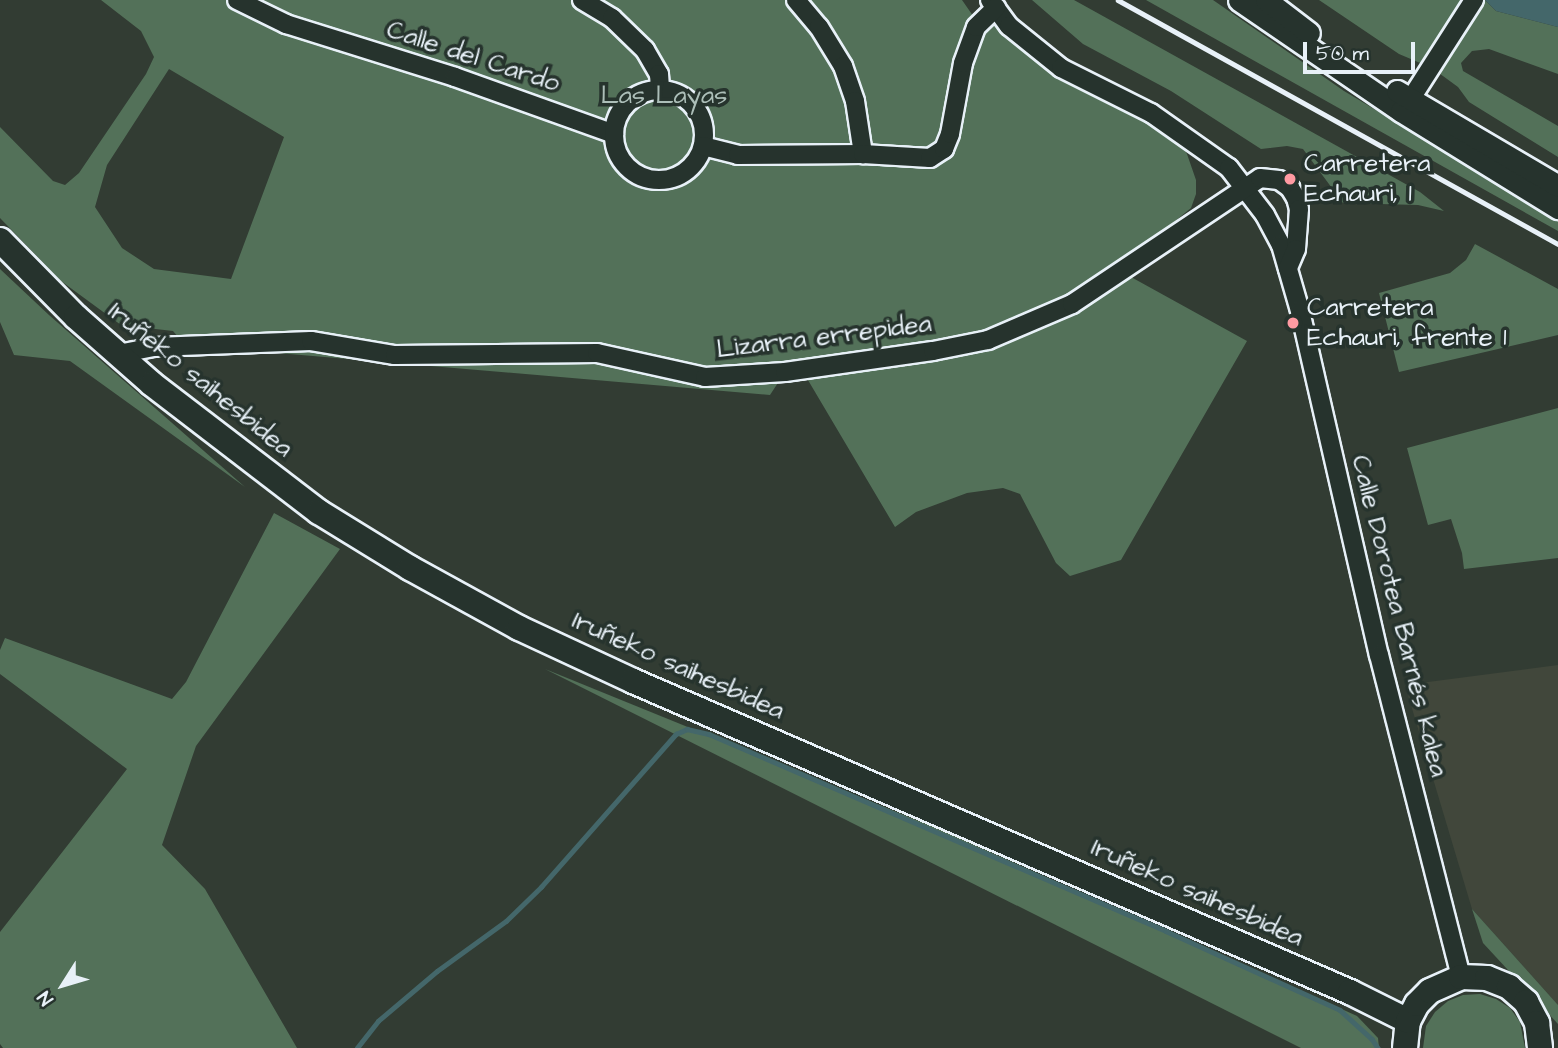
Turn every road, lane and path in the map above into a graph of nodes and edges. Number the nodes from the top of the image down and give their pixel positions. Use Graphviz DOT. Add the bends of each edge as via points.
graph roads {
  1 [pos="237,0"];
  2 [pos="582,0"];
  3 [pos="796,0"];
  4 [pos="1239,0"];
  5 [pos="1266,0"];
  6 [pos="1474,0"];
  7 [pos="993,4"];
  8 [pos="660,90"];
  9 [pos="1405,106"];
  10 [pos="614,134"];
  11 [pos="703,146"];
  12 [pos="863,154"];
  13 [pos="1245,186"];
  14 [pos="1558,186"];
  15 [pos="1558,208"];
  16 [pos="0,240"];
  17 [pos="1288,268"];
  18 [pos="118,354"];
  19 [pos="1461,977"];
  20 [pos="1408,1021"];
  21 [pos="1405,1048"];
  22 [pos="1540,1048"];
  1 -- 10 [label="street, Calle del Cardo" via="286,24"];
  2 -- 8 [label="street" via="612,18 645,50 659,74"];
  3 -- 12 [label="street" via="843,65 855,101"];
  4 -- 9 [label="main road"];
  5 -- 9 [label="main road"];
  6 -- 9 [label="street"];
  7 -- 12 [label="street" via="976,27 963,62 944,149 930,158"];
  7 -- 13 [label="street" via="1031,47 1061,68 1167,122"];
  8 -- 10 [label="street" via="634,98 620,114"];
  8 -- 11 [label="street" via="674,92 695,108 704,132"];
  9 -- 14 [label="main road"];
  9 -- 15 [label="main road"];
  10 -- 11 [label="street" via="620,157 649,179 676,177 697,159"];
  11 -- 12 [label="street" via="738,155"];
  13 -- 17 [label="street" via="1265,215"];
  13 -- 17 [label="street, Lizarra errepidea" via="1260,178 1279,180 1296,198 1296,249"];
  13 -- 18 [label="street, Lizarra errepidea" via="1072,304 1030,324 988,340 868,361 762,375 705,377 597,353 395,355 311,341 155,347"];
  16 -- 18 [label="highway, Iruñeko saihesbidea"];
  17 -- 19 [label="street, Calle Dorotea Barnés kalea"];
  18 -- 20 [label="highway, Iruñeko saihesbidea" via="319,512 519,628"];
  19 -- 20 [label="highway" via="1430,991"];
  19 -- 22 [label="highway" via="1487,978 1509,987 1526,1002 1537,1023"];
  20 -- 21 [label="highway"];
}
